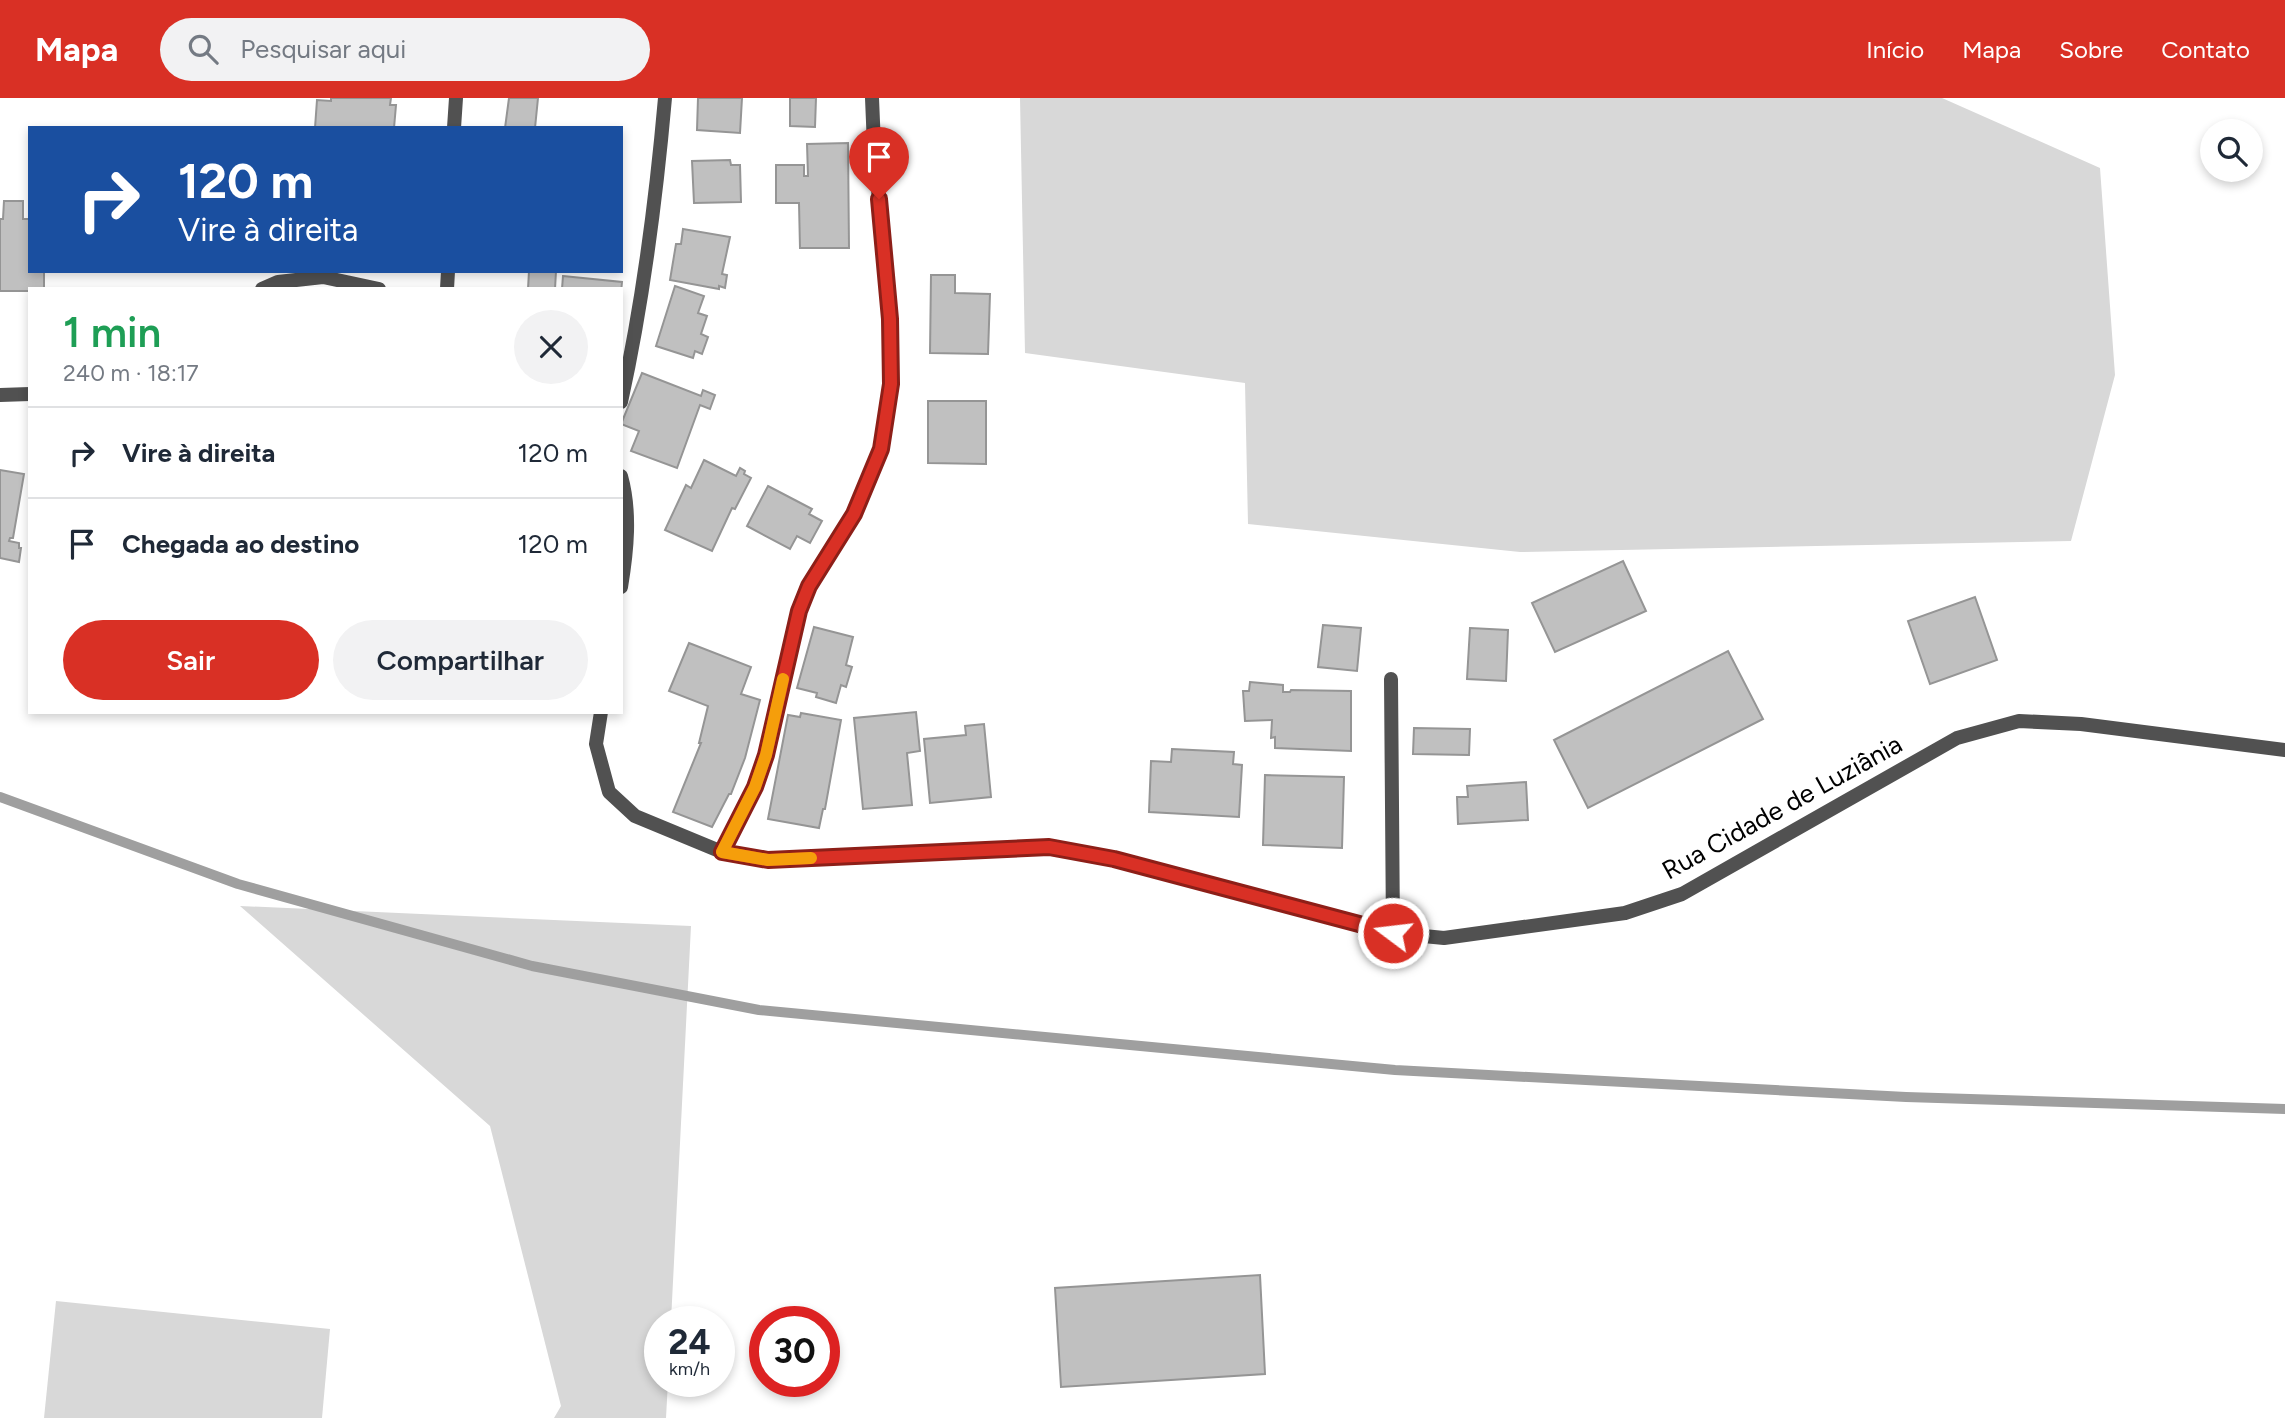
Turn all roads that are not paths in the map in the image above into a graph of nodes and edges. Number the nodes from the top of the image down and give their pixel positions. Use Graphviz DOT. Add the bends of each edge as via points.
graph roads {
  1 [pos="456,98"];
  2 [pos="665,98"];
  3 [pos="872,98"];
  4 [pos="454,126"];
  5 [pos="267,287"];
  6 [pos="370,287"];
  7 [pos="623,393"];
  8 [pos="28,394"];
  9 [pos="0,395"];
  10 [pos="623,483"];
  11 [pos="623,576"];
  12 [pos="1391,679"];
  13 [pos="601,714"];
  14 [pos="2285,750"];
  15 [pos="722,852"];
  16 [pos="1393,933"];
  1 -- 4 [label="street"];
  2 -- 7 [label="street" via="649,246"];
  3 -- 15 [label="street" via="890,319 891,384 881,449 854,514 809,586 799,611 766,755"];
  5 -- 6 [label="street" via="323,277"];
  8 -- 9 [label="street"];
  10 -- 11 [label="street" via="627,497"];
  12 -- 16 [label="street"];
  13 -- 15 [label="street, Rua Cidade de Luziânia" via="596,744 609,792 635,816"];
  14 -- 16 [label="street, Rua Cidade de Luziânia" via="2081,724 2020,721 1957,738 1682,894 1625,913 1483,933 1444,938"];
  15 -- 16 [label="street, Rua Cidade de Luziânia" via="768,860 1049,847 1114,859"];
}
